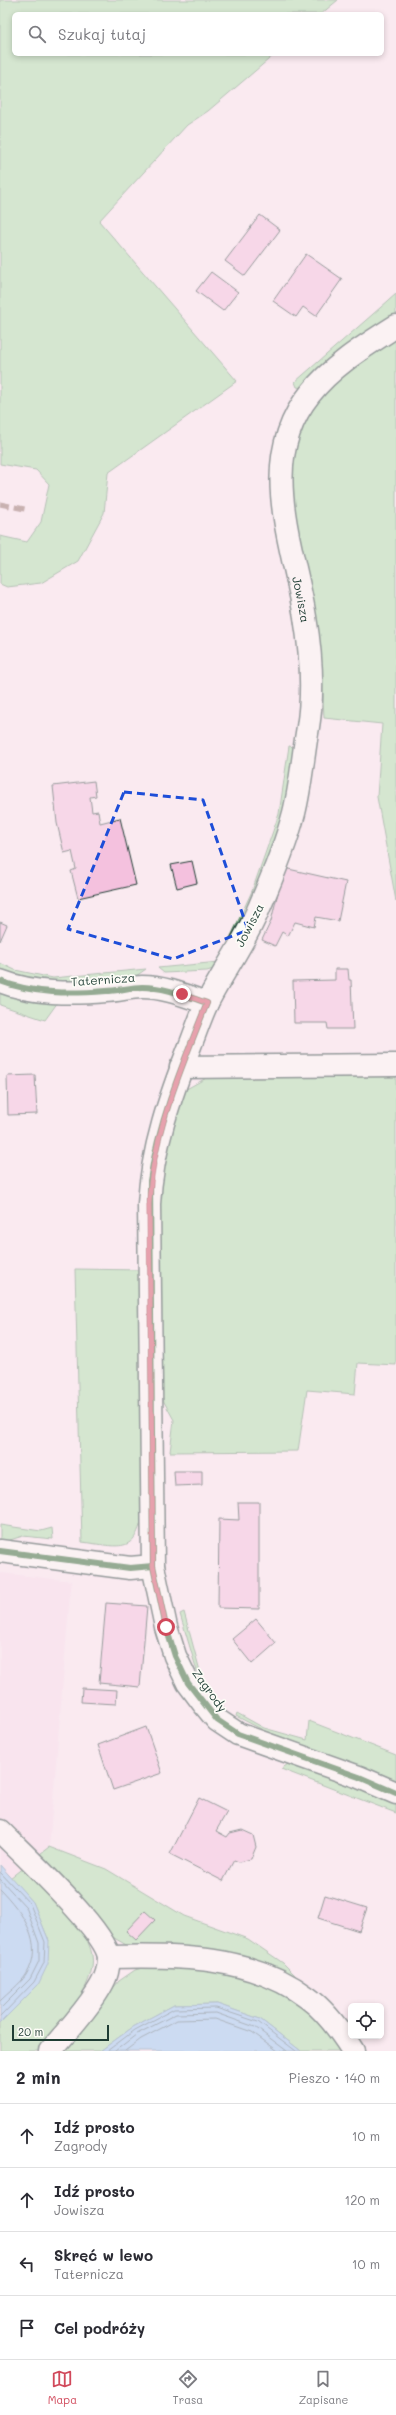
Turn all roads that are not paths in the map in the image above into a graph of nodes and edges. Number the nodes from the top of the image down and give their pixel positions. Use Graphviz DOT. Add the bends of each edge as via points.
graph roads {
  1 [pos="396,326"];
  2 [pos="0,981"];
  3 [pos="207,1003"];
  4 [pos="396,1065"];
  5 [pos="181,1067"];
  6 [pos="0,1551"];
  7 [pos="153,1566"];
  8 [pos="396,1793"];
  9 [pos="0,1831"];
  10 [pos="109,1957"];
  11 [pos="50,2051"];
  12 [pos="353,2051"];
  1 -- 3 [label="street, Jowisza" via="327,375 296,414 285,439 281,468 284,519 305,615 311,673 311,708 294,813 259,910"];
  2 -- 3 [label="street, Taternicza" via="25,989 52,992 107,991 142,987 164,989"];
  3 -- 5 [label="street, Jowisza"];
  4 -- 5 [label="street"];
  5 -- 7 [label="street, Jowisza" via="154,1156 149,1204"];
  6 -- 7 [label="street" via="130,1568"];
  7 -- 8 [label="street, Zagrody" via="175,1656 188,1683 217,1720 238,1734 359,1777"];
  9 -- 10 [label="street" via="82,1916"];
  10 -- 11 [label="street" via="107,1974 95,1995"];
  10 -- 12 [label="street" via="194,1957 264,1974 308,1998 324,2012"];
}
